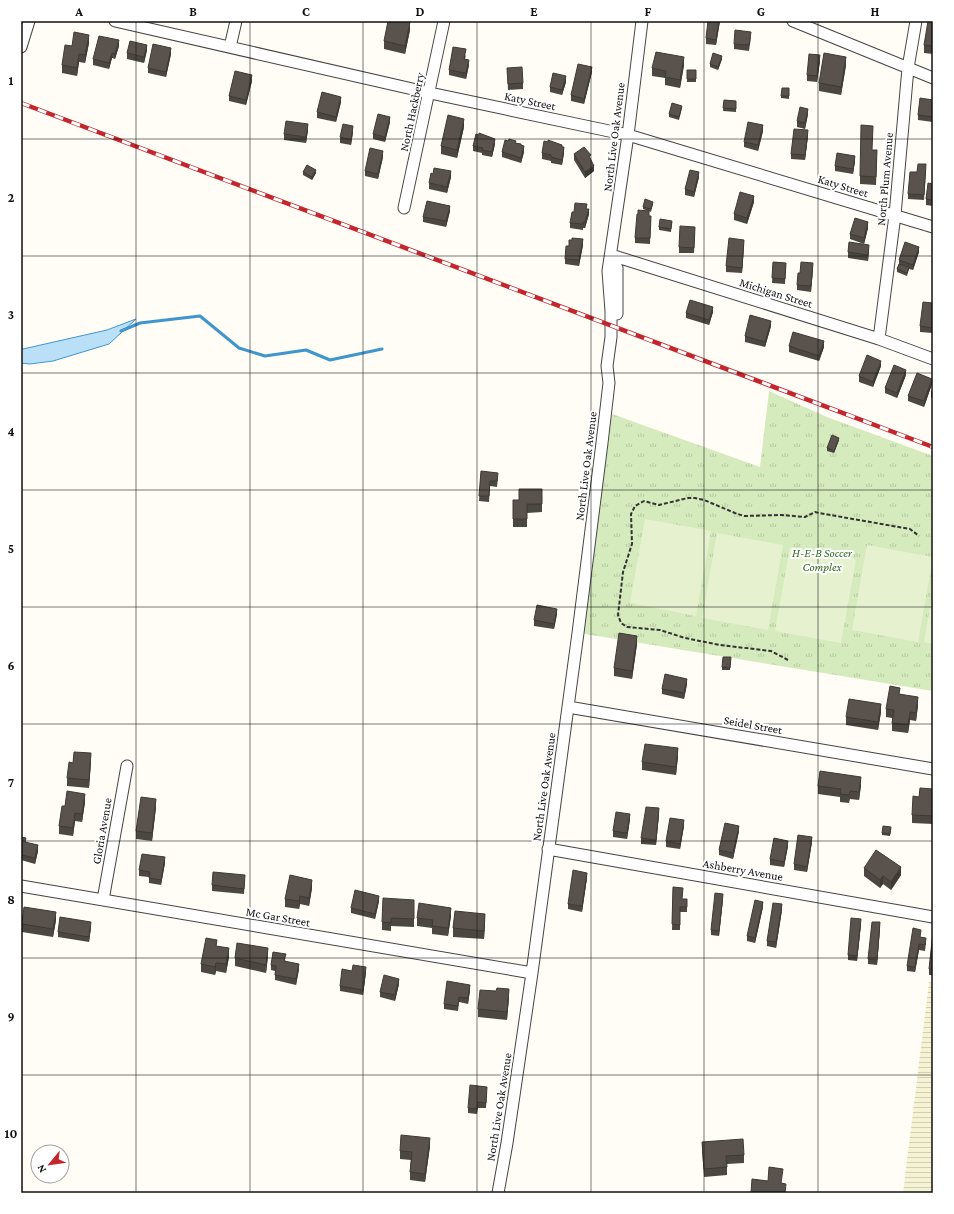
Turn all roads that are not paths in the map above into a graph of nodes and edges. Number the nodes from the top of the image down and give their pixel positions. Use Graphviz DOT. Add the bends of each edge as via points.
graph roads {
  1 [pos="28,21"];
  2 [pos="116,21"];
  3 [pos="236,21"];
  4 [pos="444,21"];
  5 [pos="642,21"];
  6 [pos="793,21"];
  7 [pos="916,21"];
  8 [pos="21,47"];
  9 [pos="230,47"];
  10 [pos="908,68"];
  11 [pos="933,78"];
  12 [pos="430,93"];
  13 [pos="628,134"];
  14 [pos="404,208"];
  15 [pos="895,215"];
  16 [pos="933,227"];
  17 [pos="611,255"];
  18 [pos="879,339"];
  19 [pos="933,359"];
  20 [pos="568,708"];
  21 [pos="127,766"];
  22 [pos="933,769"];
  23 [pos="548,849"];
  24 [pos="21,886"];
  25 [pos="103,900"];
  26 [pos="933,917"];
  27 [pos="532,973"];
  28 [pos="498,1193"];
  1 -- 8 [label="street"];
  2 -- 9 [label="street, Katy Street"];
  3 -- 9 [label="street"];
  4 -- 12 [label="street, North Hackberry"];
  5 -- 13 [label="street, North Live Oak Avenue"];
  6 -- 10 [label="street"];
  7 -- 10 [label="street, North Plum Avenue"];
  9 -- 12 [label="street, Katy Street"];
  10 -- 11 [label="street"];
  10 -- 15 [label="street, North Plum Avenue"];
  12 -- 13 [label="street, Katy Street"];
  12 -- 14 [label="street, North Hackberry"];
  13 -- 15 [label="street, Katy Street"];
  13 -- 17 [label="street, North Live Oak Avenue"];
  15 -- 16 [label="street, Katy Street"];
  15 -- 18 [label="street, North Plum Avenue"];
  17 -- 18 [label="street, Michigan Street"];
  17 -- 20 [label="street, North Live Oak Avenue" via="616,268 618,301 615,370 609,383"];
  18 -- 19 [label="street, Michigan Street"];
  20 -- 22 [label="street, Seidel Street"];
  20 -- 23 [label="street, North Live Oak Avenue"];
  21 -- 25 [label="street, Gloria Avenue"];
  23 -- 26 [label="street, Ashberry Avenue"];
  23 -- 27 [label="street, North Live Oak Avenue"];
  24 -- 25 [label="street, Mc Gar Street"];
  25 -- 27 [label="street, Mc Gar Street"];
  27 -- 28 [label="street, North Live Oak Avenue"];
}
